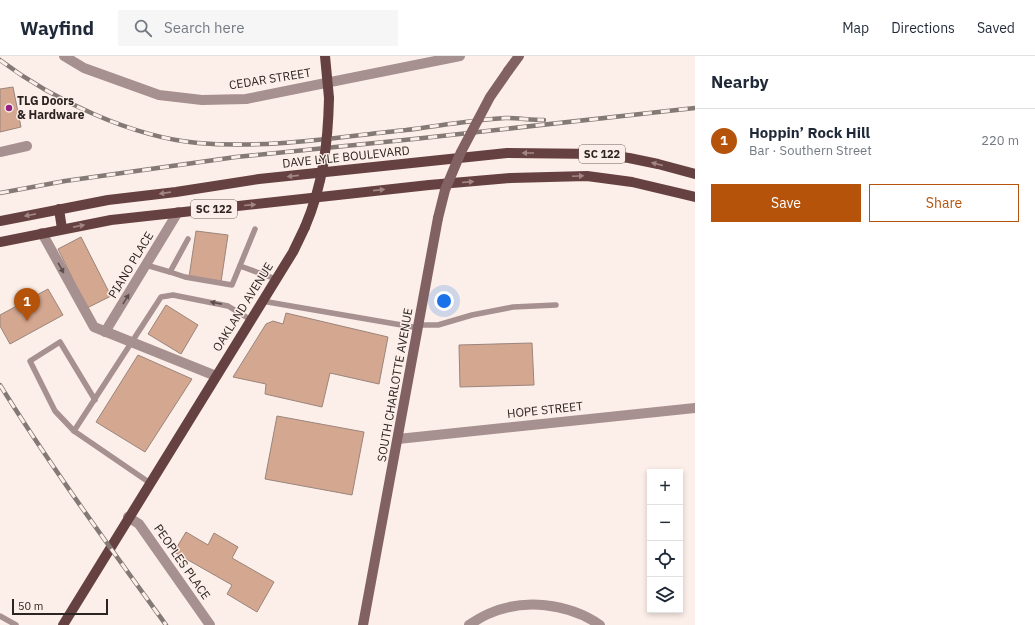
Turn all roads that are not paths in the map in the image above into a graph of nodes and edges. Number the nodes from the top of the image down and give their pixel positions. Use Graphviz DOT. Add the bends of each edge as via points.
graph roads {
  1 [pos="64,56"];
  2 [pos="325,56"];
  3 [pos="460,56"];
  4 [pos="519,56"];
  5 [pos="328,83"];
  6 [pos="27,146"];
  7 [pos="0,152"];
  8 [pos="695,174"];
  9 [pos="695,197"];
  10 [pos="59,209"];
  11 [pos="178,212"];
  12 [pos="0,221"];
  13 [pos="255,229"];
  14 [pos="62,230"];
  15 [pos="42,234"];
  16 [pos="188,239"];
  17 [pos="0,242"];
  18 [pos="146,265"];
  19 [pos="240,266"];
  20 [pos="170,272"];
  21 [pos="276,279"];
  22 [pos="262,301"];
  23 [pos="556,305"];
  24 [pos="251,320"];
  25 [pos="419,327"];
  26 [pos="105,332"];
  27 [pos="132,343"];
  28 [pos="216,376"];
  29 [pos="95,400"];
  30 [pos="695,408"];
  31 [pos="74,431"];
  32 [pos="398,439"];
  33 [pos="150,483"];
  34 [pos="128,517"];
  35 [pos="0,616"];
  36 [pos="16,625"];
  37 [pos="63,625"];
  38 [pos="210,625"];
  39 [pos="363,625"];
  40 [pos="469,625"];
  41 [pos="600,625"];
  1 -- 5 [label="street, CEDAR STREET" via="84,68 159,95 202,100 246,99"];
  2 -- 5 [label="main road, OAKLAND AVENUE"];
  3 -- 5 [label="street, CEDAR STREET"];
  4 -- 25 [label="street, SOUTH CHARLOTTE AVENUE, bridge" via="490,97 461,152 445,190"];
  5 -- 21 [label="main road, OAKLAND AVENUE, bridge" via="328,130 318,192 293,252"];
  6 -- 7 [label="street"];
  8 -- 10 [label="main road, DAVE LYLE BOULEVARD / SC 122, one-way" via="601,154 507,152 259,179"];
  11 -- 9 [label="main road, SC 122, one-way" via="429,185 511,178 579,176 632,182"];
  10 -- 12 [label="main road, DAVE LYLE BOULEVARD / SC 122, one-way"];
  10 -- 14 [label="main road"];
  14 -- 11 [label="main road, SC 122, one-way" via="111,220"];
  11 -- 18 [label="street, PIANO PLACE"];
  13 -- 19 [label="lane"];
  14 -- 15 [label="main road, SC 122"];
  15 -- 17 [label="main road, SC 122"];
  15 -- 26 [label="street, one-way" via="94,327"];
  16 -- 20 [label="lane"];
  18 -- 20 [label="lane"];
  26 -- 18 [label="street, PIANO PLACE, one-way"];
  19 -- 20 [label="lane" via="232,285 185,278"];
  19 -- 21 [label="lane"];
  21 -- 22 [label="main road, OAKLAND AVENUE"];
  22 -- 24 [label="main road, OAKLAND AVENUE"];
  22 -- 25 [label="lane"];
  23 -- 25 [label="lane" via="513,307 472,315 438,326"];
  24 -- 27 [label="lane, one-way" via="228,306 173,295 161,297"];
  24 -- 28 [label="main road, OAKLAND AVENUE"];
  25 -- 32 [label="street, SOUTH CHARLOTTE AVENUE"];
  26 -- 27 [label="street"];
  27 -- 28 [label="street"];
  27 -- 29 [label="lane"];
  28 -- 33 [label="main road, OAKLAND AVENUE"];
  29 -- 31 [label="lane"];
  29 -- 31 [label="lane" via="60,342 30,361 55,411"];
  30 -- 32 [label="street, HOPE STREET"];
  31 -- 33 [label="lane"];
  32 -- 39 [label="street, SOUTH CHARLOTTE AVENUE"];
  33 -- 34 [label="main road, OAKLAND AVENUE"];
  34 -- 37 [label="main road, OAKLAND AVENUE"];
  34 -- 38 [label="street, PEOPLES PLACE" via="139,524"];
  35 -- 36 [label="lane"];
  40 -- 41 [label="street" via="490,613 529,605 568,609"];
}
